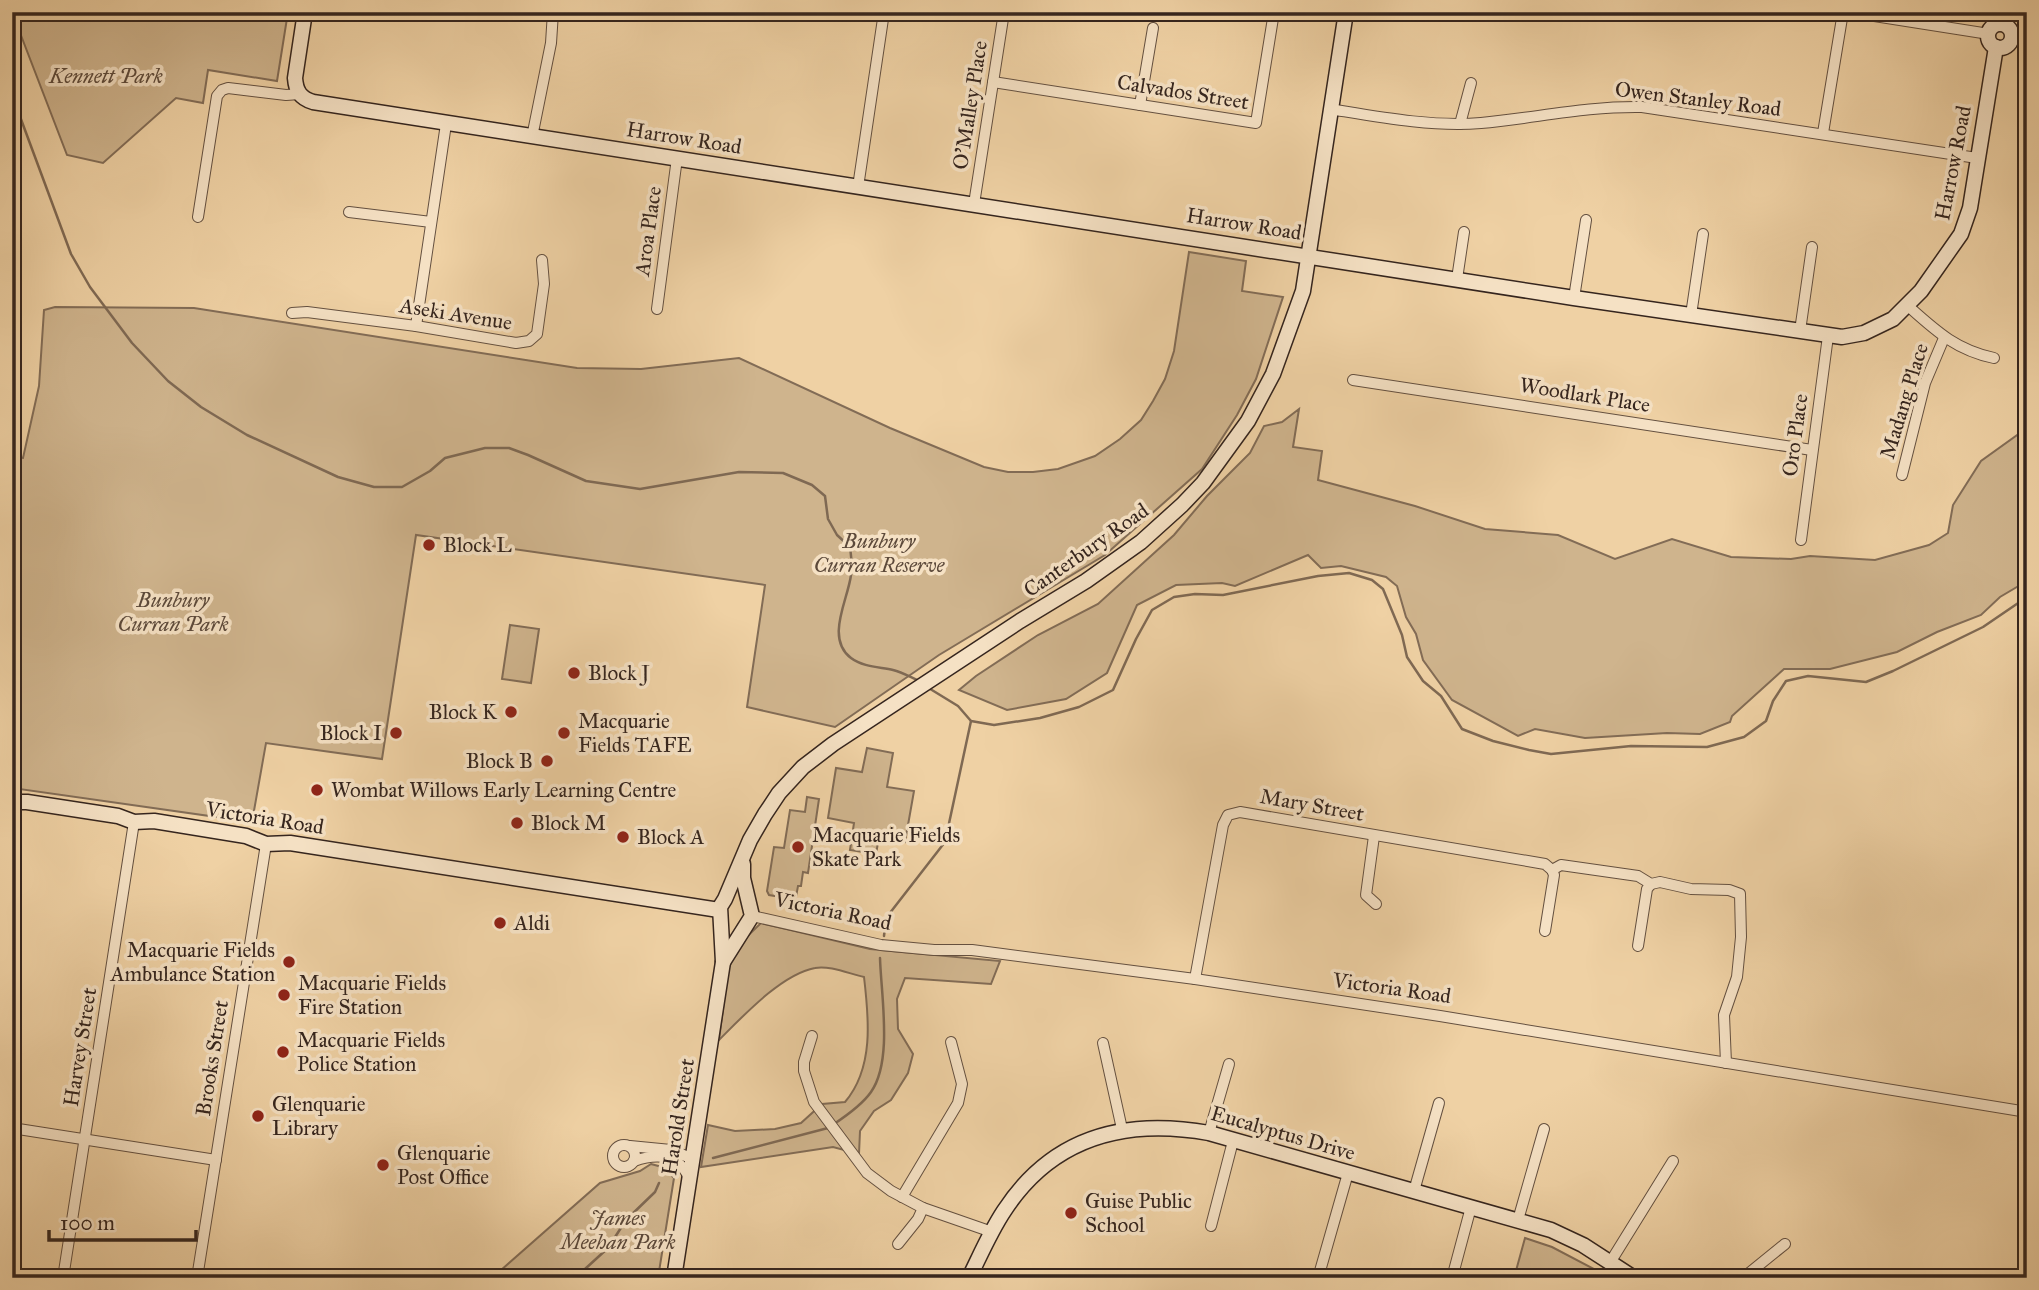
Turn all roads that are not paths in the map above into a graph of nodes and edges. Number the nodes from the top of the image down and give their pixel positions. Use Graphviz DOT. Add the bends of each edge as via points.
graph roads {
  1 [pos="305,12"];
  2 [pos="553,12"];
  3 [pos="884,12"];
  4 [pos="1004,12"];
  5 [pos="1273,12"];
  6 [pos="1346,12"];
  7 [pos="1843,12"];
  8 [pos="1849,12"];
  9 [pos="1153,28"];
  10 [pos="2012,29"];
  11 [pos="1992,41"];
  12 [pos="993,82"];
  13 [pos="1471,83"];
  14 [pos="298,91"];
  15 [pos="1140,105"];
  16 [pos="1330,108"];
  17 [pos="446,124"];
  18 [pos="1460,124"];
  19 [pos="1823,133"];
  20 [pos="532,137"];
  21 [pos="677,158"];
  22 [pos="1978,159"];
  23 [pos="858,187"];
  24 [pos="974,204"];
  25 [pos="349,212"];
  26 [pos="198,217"];
  27 [pos="1586,220"];
  28 [pos="431,222"];
  29 [pos="1464,232"];
  30 [pos="1703,234"];
  31 [pos="1812,247"];
  32 [pos="1308,256"];
  33 [pos="542,260"];
  34 [pos="1457,279"];
  35 [pos="1574,298"];
  36 [pos="1908,306"];
  37 [pos="657,309"];
  38 [pos="292,313"];
  39 [pos="1691,315"];
  40 [pos="416,326"];
  41 [pos="1800,331"];
  42 [pos="1828,336"];
  43 [pos="1944,338"];
  44 [pos="1994,358"];
  45 [pos="1353,380"];
  46 [pos="1812,450"];
  47 [pos="1902,475"];
  48 [pos="1801,540"];
  49 [pos="12,802"];
  50 [pos="134,822"];
  51 [pos="1374,836"];
  52 [pos="266,844"];
  53 [pos="743,859"];
  54 [pos="1553,873"];
  55 [pos="1651,884"];
  56 [pos="1376,904"];
  57 [pos="722,910"];
  58 [pos="748,915"];
  59 [pos="1545,932"];
  60 [pos="1638,946"];
  61 [pos="723,962"];
  62 [pos="1195,979"];
  63 [pos="812,1036"];
  64 [pos="951,1042"];
  65 [pos="1103,1043"];
  66 [pos="1726,1063"];
  67 [pos="1229,1064"];
  68 [pos="1439,1104"];
  69 [pos="2027,1112"];
  70 [pos="12,1128"];
  71 [pos="1122,1129"];
  72 [pos="1544,1129"];
  73 [pos="1209,1133"];
  74 [pos="697,1134"];
  75 [pos="85,1140"];
  76 [pos="1233,1141"];
  77 [pos="629,1146"];
  78 [pos="671,1150"];
  79 [pos="216,1160"];
  80 [pos="685,1160"];
  81 [pos="634,1161"];
  82 [pos="1673,1161"];
  83 [pos="1348,1173"];
  84 [pos="1414,1191"];
  85 [pos="902,1197"];
  86 [pos="923,1208"];
  87 [pos="1471,1208"];
  88 [pos="1518,1220"];
  89 [pos="1211,1226"];
  90 [pos="992,1232"];
  91 [pos="898,1244"];
  92 [pos="1785,1244"];
  93 [pos="1611,1261"];
  94 [pos="63,1278"];
  95 [pos="197,1278"];
  96 [pos="674,1278"];
  97 [pos="969,1278"];
  98 [pos="1318,1278"];
  99 [pos="1452,1278"];
  100 [pos="1634,1278"];
  101 [pos="1743,1278"];
  1 -- 14 [label="street" via="295,78"];
  2 -- 20 [label="street"];
  3 -- 23 [label="street"];
  4 -- 12 [label="street, O'Malley Place"];
  5 -- 15 [label="street, Calvados Street" via="1256,123"];
  6 -- 16 [label="street, Canterbury Road"];
  7 -- 19 [label="street"];
  8 -- 11 [label="street"];
  9 -- 15 [label="street"];
  10 -- 11 [label="street" via="2008,45"];
  10 -- 11 [label="street" via="1993,27"];
  11 -- 22 [label="street, Harrow Road"];
  12 -- 15 [label="street, Calvados Street"];
  12 -- 24 [label="street, O'Malley Place"];
  13 -- 18 [label="street"];
  14 -- 17 [label="street, Harrow Road" via="313,102"];
  14 -- 26 [label="street" via="286,95 228,88 217,96"];
  16 -- 18 [label="street, Owen Stanley Road"];
  16 -- 32 [label="street, Canterbury Road"];
  17 -- 20 [label="street, Harrow Road"];
  17 -- 28 [label="street"];
  18 -- 19 [label="street, Owen Stanley Road" via="1606,106"];
  19 -- 22 [label="street, Owen Stanley Road"];
  20 -- 21 [label="street, Harrow Road"];
  21 -- 23 [label="street, Harrow Road"];
  21 -- 37 [label="street, Aroa Place"];
  22 -- 36 [label="street, Harrow Road" via="1961,234"];
  23 -- 24 [label="street, Harrow Road"];
  24 -- 32 [label="street, Harrow Road"];
  25 -- 28 [label="street"];
  27 -- 35 [label="street"];
  28 -- 40 [label="street"];
  29 -- 34 [label="street"];
  30 -- 39 [label="street"];
  31 -- 41 [label="street"];
  32 -- 34 [label="street, Harrow Road"];
  32 -- 53 [label="street, Canterbury Road" via="1299,303 1273,374 1248,421 1203,483 1141,542 803,767 779,793"];
  33 -- 40 [label="street, Aseki Avenue" via="544,284 537,334 529,341 516,344"];
  34 -- 35 [label="street, Harrow Road"];
  35 -- 39 [label="street, Harrow Road"];
  36 -- 42 [label="street, Harrow Road" via="1873,330"];
  36 -- 43 [label="street"];
  38 -- 40 [label="street, Aseki Avenue"];
  39 -- 41 [label="street, Harrow Road"];
  41 -- 42 [label="street, Harrow Road"];
  42 -- 46 [label="street, Oro Place"];
  43 -- 44 [label="street" via="1973,354"];
  43 -- 47 [label="street, Madang Place" via="1925,383"];
  45 -- 46 [label="street, Woodlark Place"];
  46 -- 48 [label="street, Oro Place"];
  49 -- 50 [label="street, Victoria Road"];
  50 -- 52 [label="street, Victoria Road" via="246,836"];
  50 -- 75 [label="street, Harvey Street"];
  51 -- 54 [label="street, Mary Street" via="1545,864"];
  51 -- 56 [label="street" via="1366,895"];
  51 -- 62 [label="street, Mary Street" via="1240,812 1228,815"];
  52 -- 57 [label="street, Victoria Road" via="290,843"];
  52 -- 79 [label="street, Brooks Street"];
  53 -- 57 [label="street, Canterbury Road"];
  53 -- 58 [label="street"];
  54 -- 55 [label="street, Mary Street" via="1561,865 1638,876"];
  54 -- 59 [label="street"];
  55 -- 60 [label="street"];
  55 -- 66 [label="street, Mary Street" via="1740,894 1737,977 1724,1015"];
  57 -- 58 [label="street" via="738,897"];
  57 -- 58 [label="street" via="732,929"];
  57 -- 61 [label="street, Harold Street"];
  58 -- 61 [label="street, Harold Street"];
  58 -- 62 [label="street, Victoria Road" via="881,945 972,950"];
  61 -- 74 [label="street, Harold Street"];
  62 -- 66 [label="street, Victoria Road"];
  63 -- 85 [label="street" via="804,1071 814,1102 867,1173"];
  64 -- 85 [label="street" via="962,1084 958,1104"];
  65 -- 71 [label="street"];
  66 -- 69 [label="street, Victoria Road"];
  67 -- 73 [label="street"];
  68 -- 84 [label="street"];
  70 -- 75 [label="street"];
  71 -- 73 [label="street, Eucalyptus Drive" via="1168,1127"];
  71 -- 90 [label="street, Eucalyptus Drive" via="1088,1140 1048,1163 1015,1196"];
  72 -- 88 [label="street"];
  73 -- 76 [label="street, Eucalyptus Drive"];
  74 -- 78 [label="street" via="690,1143"];
  74 -- 80 [label="street, Harold Street"];
  75 -- 79 [label="street"];
  75 -- 94 [label="street, Harvey Street"];
  76 -- 83 [label="street, Eucalyptus Drive"];
  76 -- 89 [label="street"];
  77 -- 78 [label="street"];
  77 -- 81 [label="street"];
  77 -- 81 [label="street" via="618,1146 614,1160 625,1167"];
  78 -- 80 [label="street"];
  79 -- 95 [label="street, Brooks Street"];
  80 -- 81 [label="street" via="650,1155"];
  80 -- 96 [label="street, Harold Street" via="690,1179"];
  82 -- 93 [label="street"];
  83 -- 84 [label="street, Eucalyptus Drive"];
  83 -- 98 [label="street"];
  84 -- 87 [label="street, Eucalyptus Drive"];
  85 -- 86 [label="street"];
  86 -- 90 [label="street"];
  86 -- 91 [label="street"];
  87 -- 88 [label="street, Eucalyptus Drive"];
  87 -- 99 [label="street"];
  88 -- 93 [label="street, Eucalyptus Drive" via="1550,1230"];
  90 -- 97 [label="street, Eucalyptus Drive"];
  92 -- 101 [label="street"];
  93 -- 100 [label="street, Eucalyptus Drive"];
}
